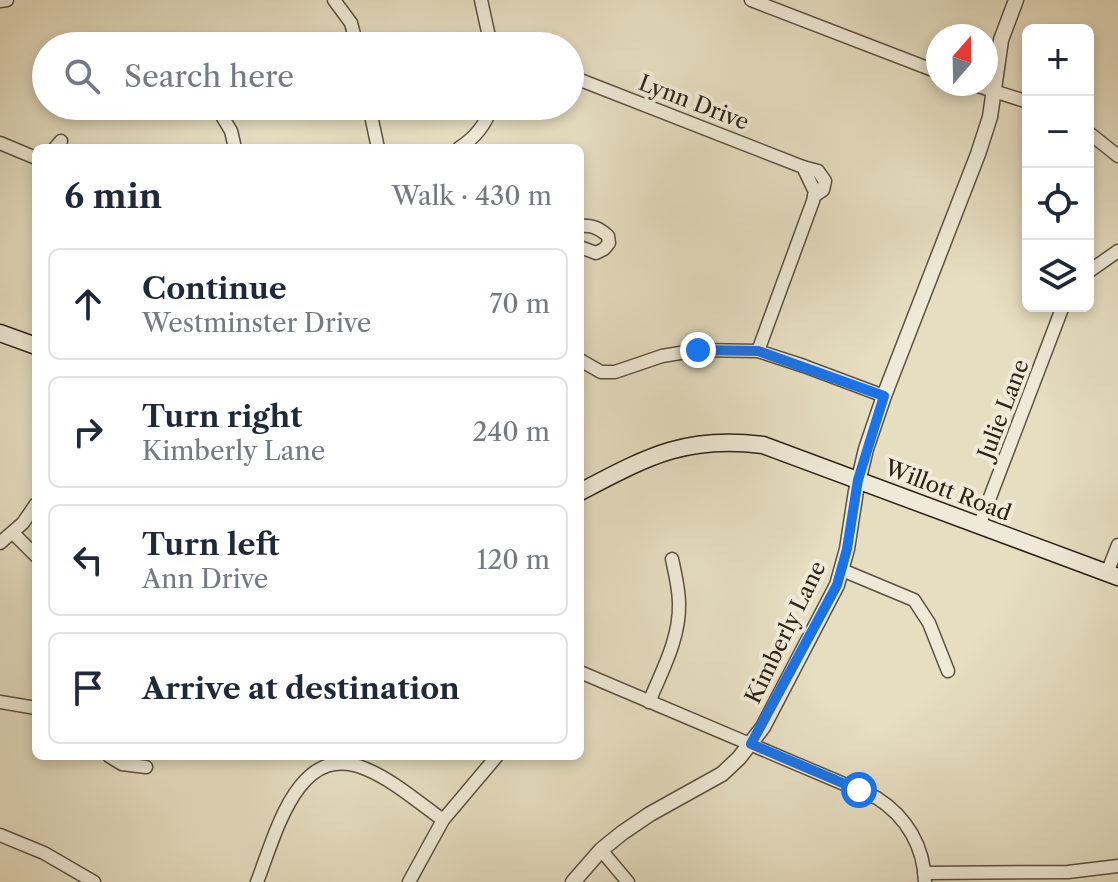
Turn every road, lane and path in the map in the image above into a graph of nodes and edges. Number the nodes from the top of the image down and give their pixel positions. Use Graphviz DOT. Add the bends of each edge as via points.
graph roads {
  1 [pos="7,0"];
  2 [pos="334,0"];
  3 [pos="481,0"];
  4 [pos="751,0"];
  5 [pos="1016,0"];
  6 [pos="0,1"];
  7 [pos="353,32"];
  8 [pos="488,32"];
  9 [pos="998,61"];
  10 [pos="926,67"];
  11 [pos="584,81"];
  12 [pos="998,91"];
  13 [pos="993,96"];
  14 [pos="1022,100"];
  15 [pos="224,120"];
  16 [pos="372,120"];
  17 [pos="487,120"];
  18 [pos="1094,137"];
  19 [pos="0,143"];
  20 [pos="234,144"];
  21 [pos="377,144"];
  22 [pos="464,144"];
  23 [pos="32,156"];
  24 [pos="1118,156"];
  25 [pos="584,226"];
  26 [pos="584,248"];
  27 [pos="1118,251"];
  28 [pos="1094,268"];
  29 [pos="1061,312"];
  30 [pos="0,333"];
  31 [pos="32,345"];
  32 [pos="758,351"];
  33 [pos="584,362"];
  34 [pos="884,396"];
  35 [pos="858,480"];
  36 [pos="584,490"];
  37 [pos="32,509"];
  38 [pos="979,526"];
  39 [pos="13,533"];
  40 [pos="0,543"];
  41 [pos="1118,545"];
  42 [pos="32,552"];
  43 [pos="672,559"];
  44 [pos="842,570"];
  45 [pos="1113,575"];
  46 [pos="948,671"];
  47 [pos="584,674"];
  48 [pos="0,702"];
  49 [pos="649,702"];
  50 [pos="32,707"];
  51 [pos="751,744"];
  52 [pos="116,760"];
  53 [pos="494,760"];
  54 [pos="324,761"];
  55 [pos="146,767"];
  56 [pos="443,820"];
  57 [pos="0,835"];
  58 [pos="601,850"];
  59 [pos="1118,866"];
  60 [pos="925,877"];
  61 [pos="94,882"];
  62 [pos="257,882"];
  63 [pos="409,882"];
  64 [pos="573,882"];
  65 [pos="628,882"];
  1 -- 6 [label="street"];
  2 -- 7 [label="street"];
  3 -- 8 [label="street"];
  4 -- 10 [label="street"];
  5 -- 9 [label="street, Kimberly Lane"];
  11 -- 32 [label="street, Lynn Drive" via="803,167 814,196"];
  12 -- 14 [label="street"];
  13 -- 34 [label="street, Kimberly Lane" via="978,154"];
  15 -- 20 [label="street"];
  16 -- 21 [label="street"];
  17 -- 22 [label="street"];
  18 -- 24 [label="street"];
  19 -- 23 [label="street"];
  25 -- 26 [label="street" via="600,229 609,243 596,253"];
  27 -- 28 [label="street"];
  29 -- 38 [label="street, Julie Lane"];
  30 -- 31 [label="main road"];
  32 -- 33 [label="street" via="698,350 615,372 601,372"];
  32 -- 34 [label="street"];
  34 -- 35 [label="street, Kimberly Lane"];
  35 -- 36 [label="main road, Willott Road" via="763,445 712,442 656,454"];
  35 -- 38 [label="main road, Willott Road"];
  35 -- 44 [label="street, Kimberly Lane"];
  37 -- 39 [label="street"];
  38 -- 45 [label="main road, Willott Road"];
  39 -- 40 [label="street"];
  39 -- 42 [label="street"];
  41 -- 45 [label="street"];
  43 -- 49 [label="street" via="678,622"];
  44 -- 46 [label="street" via="914,600"];
  44 -- 51 [label="street, Kimberly Lane"];
  47 -- 49 [label="street"];
  48 -- 50 [label="street"];
  49 -- 51 [label="street"];
  51 -- 58 [label="street, Kimberly Lane" via="722,774 650,814"];
  51 -- 60 [label="street" via="889,806 916,841"];
  52 -- 55 [label="street"];
  53 -- 56 [label="street"];
  54 -- 56 [label="street" via="366,769"];
  54 -- 62 [label="street" via="290,798"];
  56 -- 63 [label="street"];
  57 -- 61 [label="street"];
  58 -- 64 [label="street, Kimberly Lane"];
  58 -- 65 [label="street"];
  59 -- 60 [label="street"];
}
